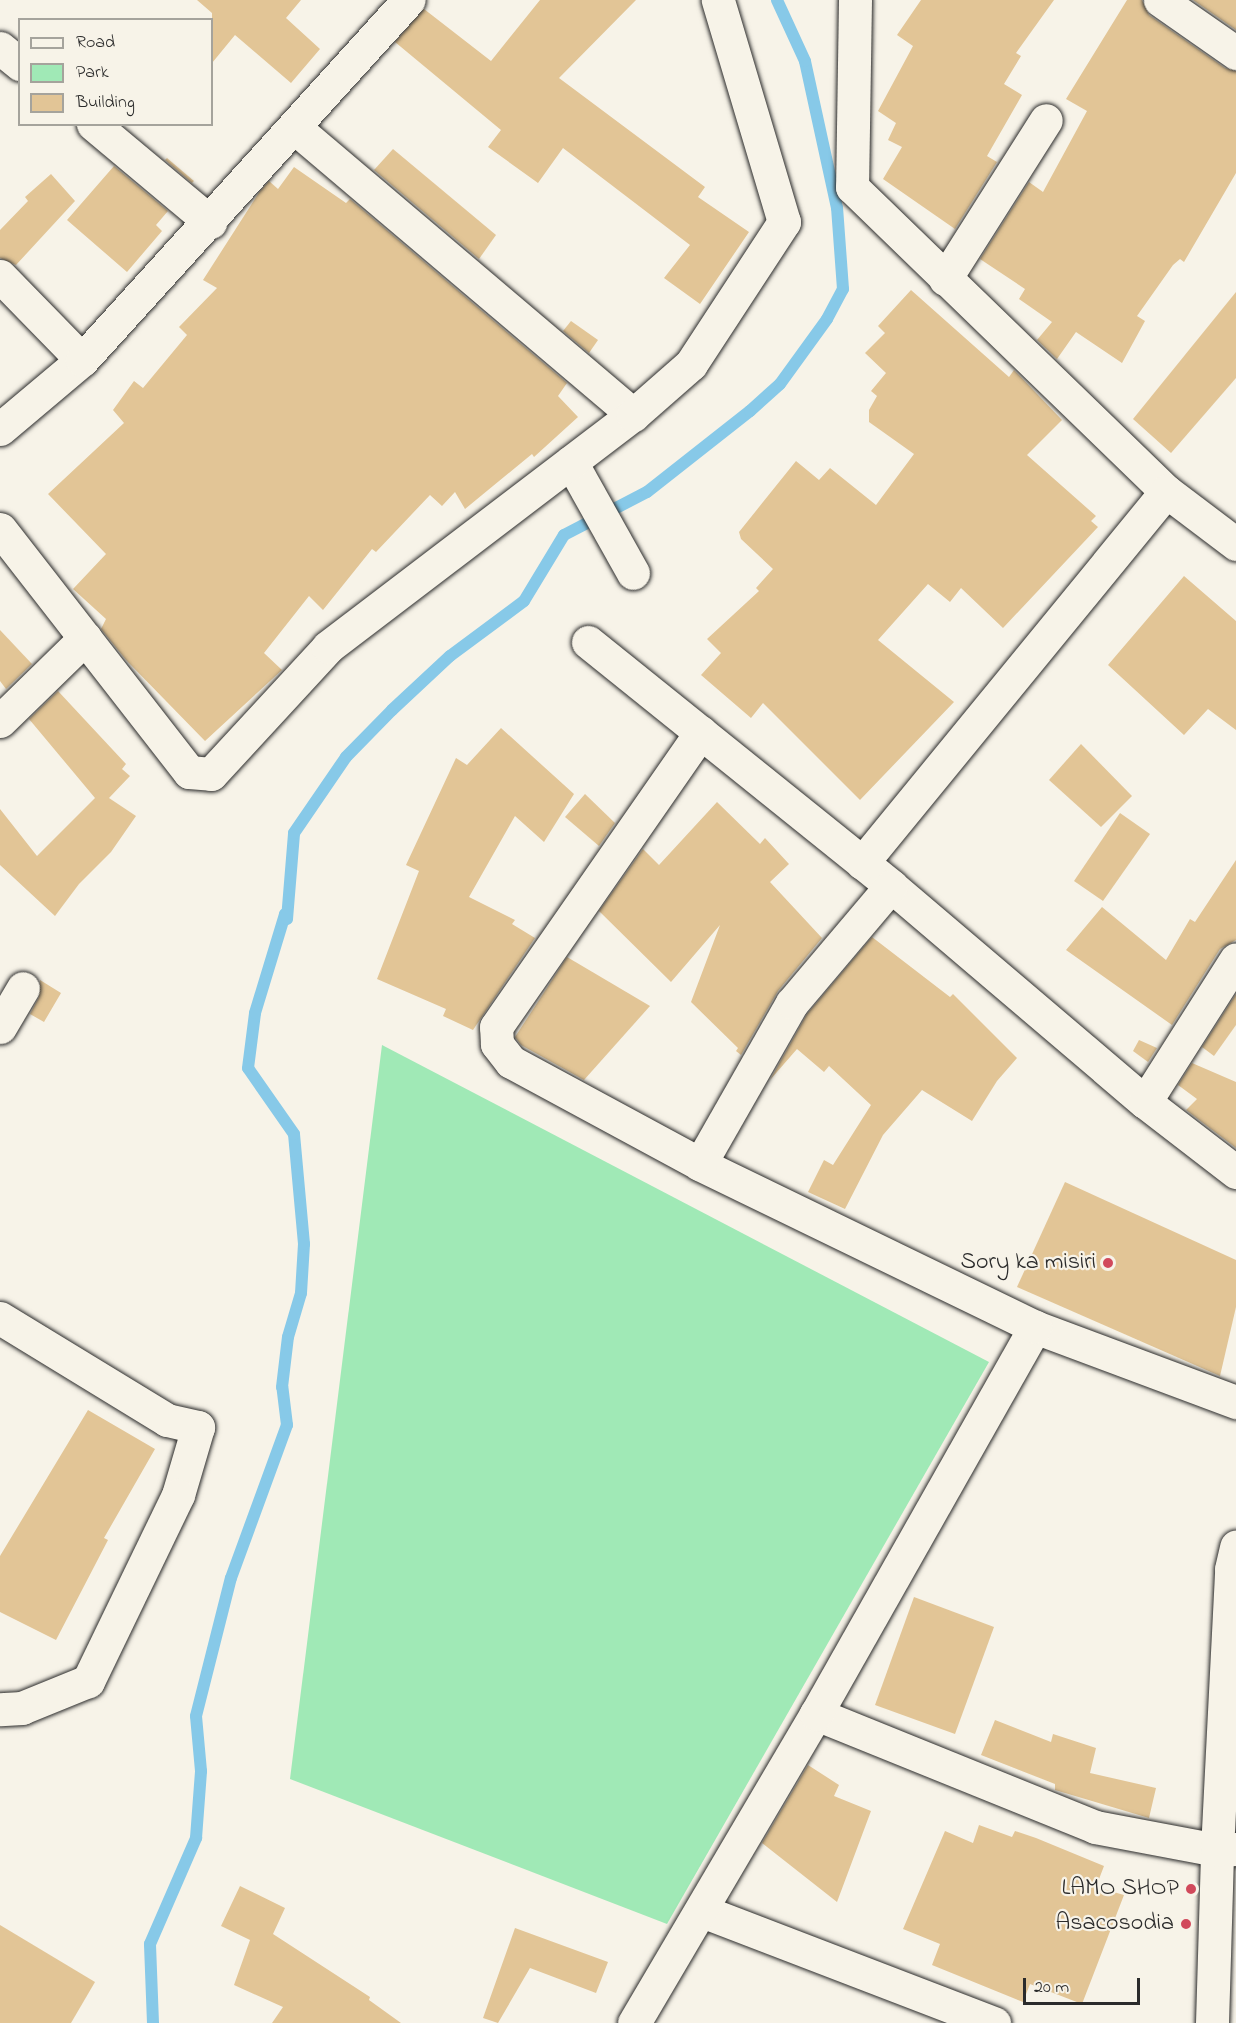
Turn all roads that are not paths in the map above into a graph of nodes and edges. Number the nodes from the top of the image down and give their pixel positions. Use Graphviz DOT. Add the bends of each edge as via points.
graph roads {
  1 [pos="408,0"];
  2 [pos="718,0"];
  3 [pos="855,0"];
  4 [pos="1160,0"];
  5 [pos="0,48"];
  6 [pos="1236,53"];
  7 [pos="18,62"];
  8 [pos="1046,120"];
  9 [pos="95,126"];
  10 [pos="294,127"];
  11 [pos="210,222"];
  12 [pos="0,276"];
  13 [pos="945,279"];
  14 [pos="82,360"];
  15 [pos="633,415"];
  16 [pos="0,429"];
  17 [pos="575,469"];
  18 [pos="1166,491"];
  19 [pos="0,529"];
  20 [pos="1236,544"];
  21 [pos="633,573"];
  22 [pos="85,638"];
  23 [pos="588,642"];
  24 [pos="0,721"];
  25 [pos="701,732"];
  26 [pos="862,863"];
  27 [pos="891,886"];
  28 [pos="1236,959"];
  29 [pos="23,988"];
  30 [pos="0,1027"];
  31 [pos="1145,1102"];
  32 [pos="700,1164"];
  33 [pos="1236,1172"];
  34 [pos="0,1318"];
  35 [pos="1035,1327"];
  36 [pos="1236,1402"];
  37 [pos="1236,1547"];
  38 [pos="0,1709"];
  39 [pos="816,1714"];
  40 [pos="1226,1850"];
  41 [pos="702,1911"];
  42 [pos="634,2023"];
  43 [pos="994,2023"];
  44 [pos="1212,2023"];
  1 -- 10 [label="street"];
  2 -- 15 [label="street" via="784,222 691,364"];
  3 -- 13 [label="street" via="852,187"];
  4 -- 6 [label="street"];
  5 -- 7 [label="street"];
  8 -- 13 [label="street"];
  9 -- 11 [label="street"];
  10 -- 11 [label="street"];
  10 -- 15 [label="street"];
  11 -- 14 [label="street"];
  12 -- 14 [label="street"];
  13 -- 18 [label="street"];
  14 -- 16 [label="street"];
  15 -- 17 [label="street"];
  17 -- 21 [label="street"];
  17 -- 22 [label="street" via="328,647 211,774 189,772"];
  18 -- 20 [label="street"];
  18 -- 26 [label="street"];
  19 -- 22 [label="street"];
  22 -- 24 [label="street"];
  23 -- 25 [label="street"];
  25 -- 26 [label="street"];
  25 -- 32 [label="street" via="496,1027 497,1044 511,1062"];
  26 -- 27 [label="street"];
  27 -- 31 [label="street"];
  27 -- 32 [label="street" via="792,1003"];
  28 -- 31 [label="street"];
  29 -- 30 [label="street"];
  31 -- 33 [label="street"];
  32 -- 35 [label="street"];
  34 -- 38 [label="street" via="167,1420 198,1427 178,1495 88,1681 22,1708"];
  35 -- 36 [label="street"];
  35 -- 39 [label="street"];
  37 -- 40 [label="street" via="1231,1569"];
  39 -- 40 [label="street" via="1095,1827"];
  39 -- 41 [label="street"];
  40 -- 44 [label="street"];
  41 -- 42 [label="street"];
  41 -- 43 [label="street"];
}
